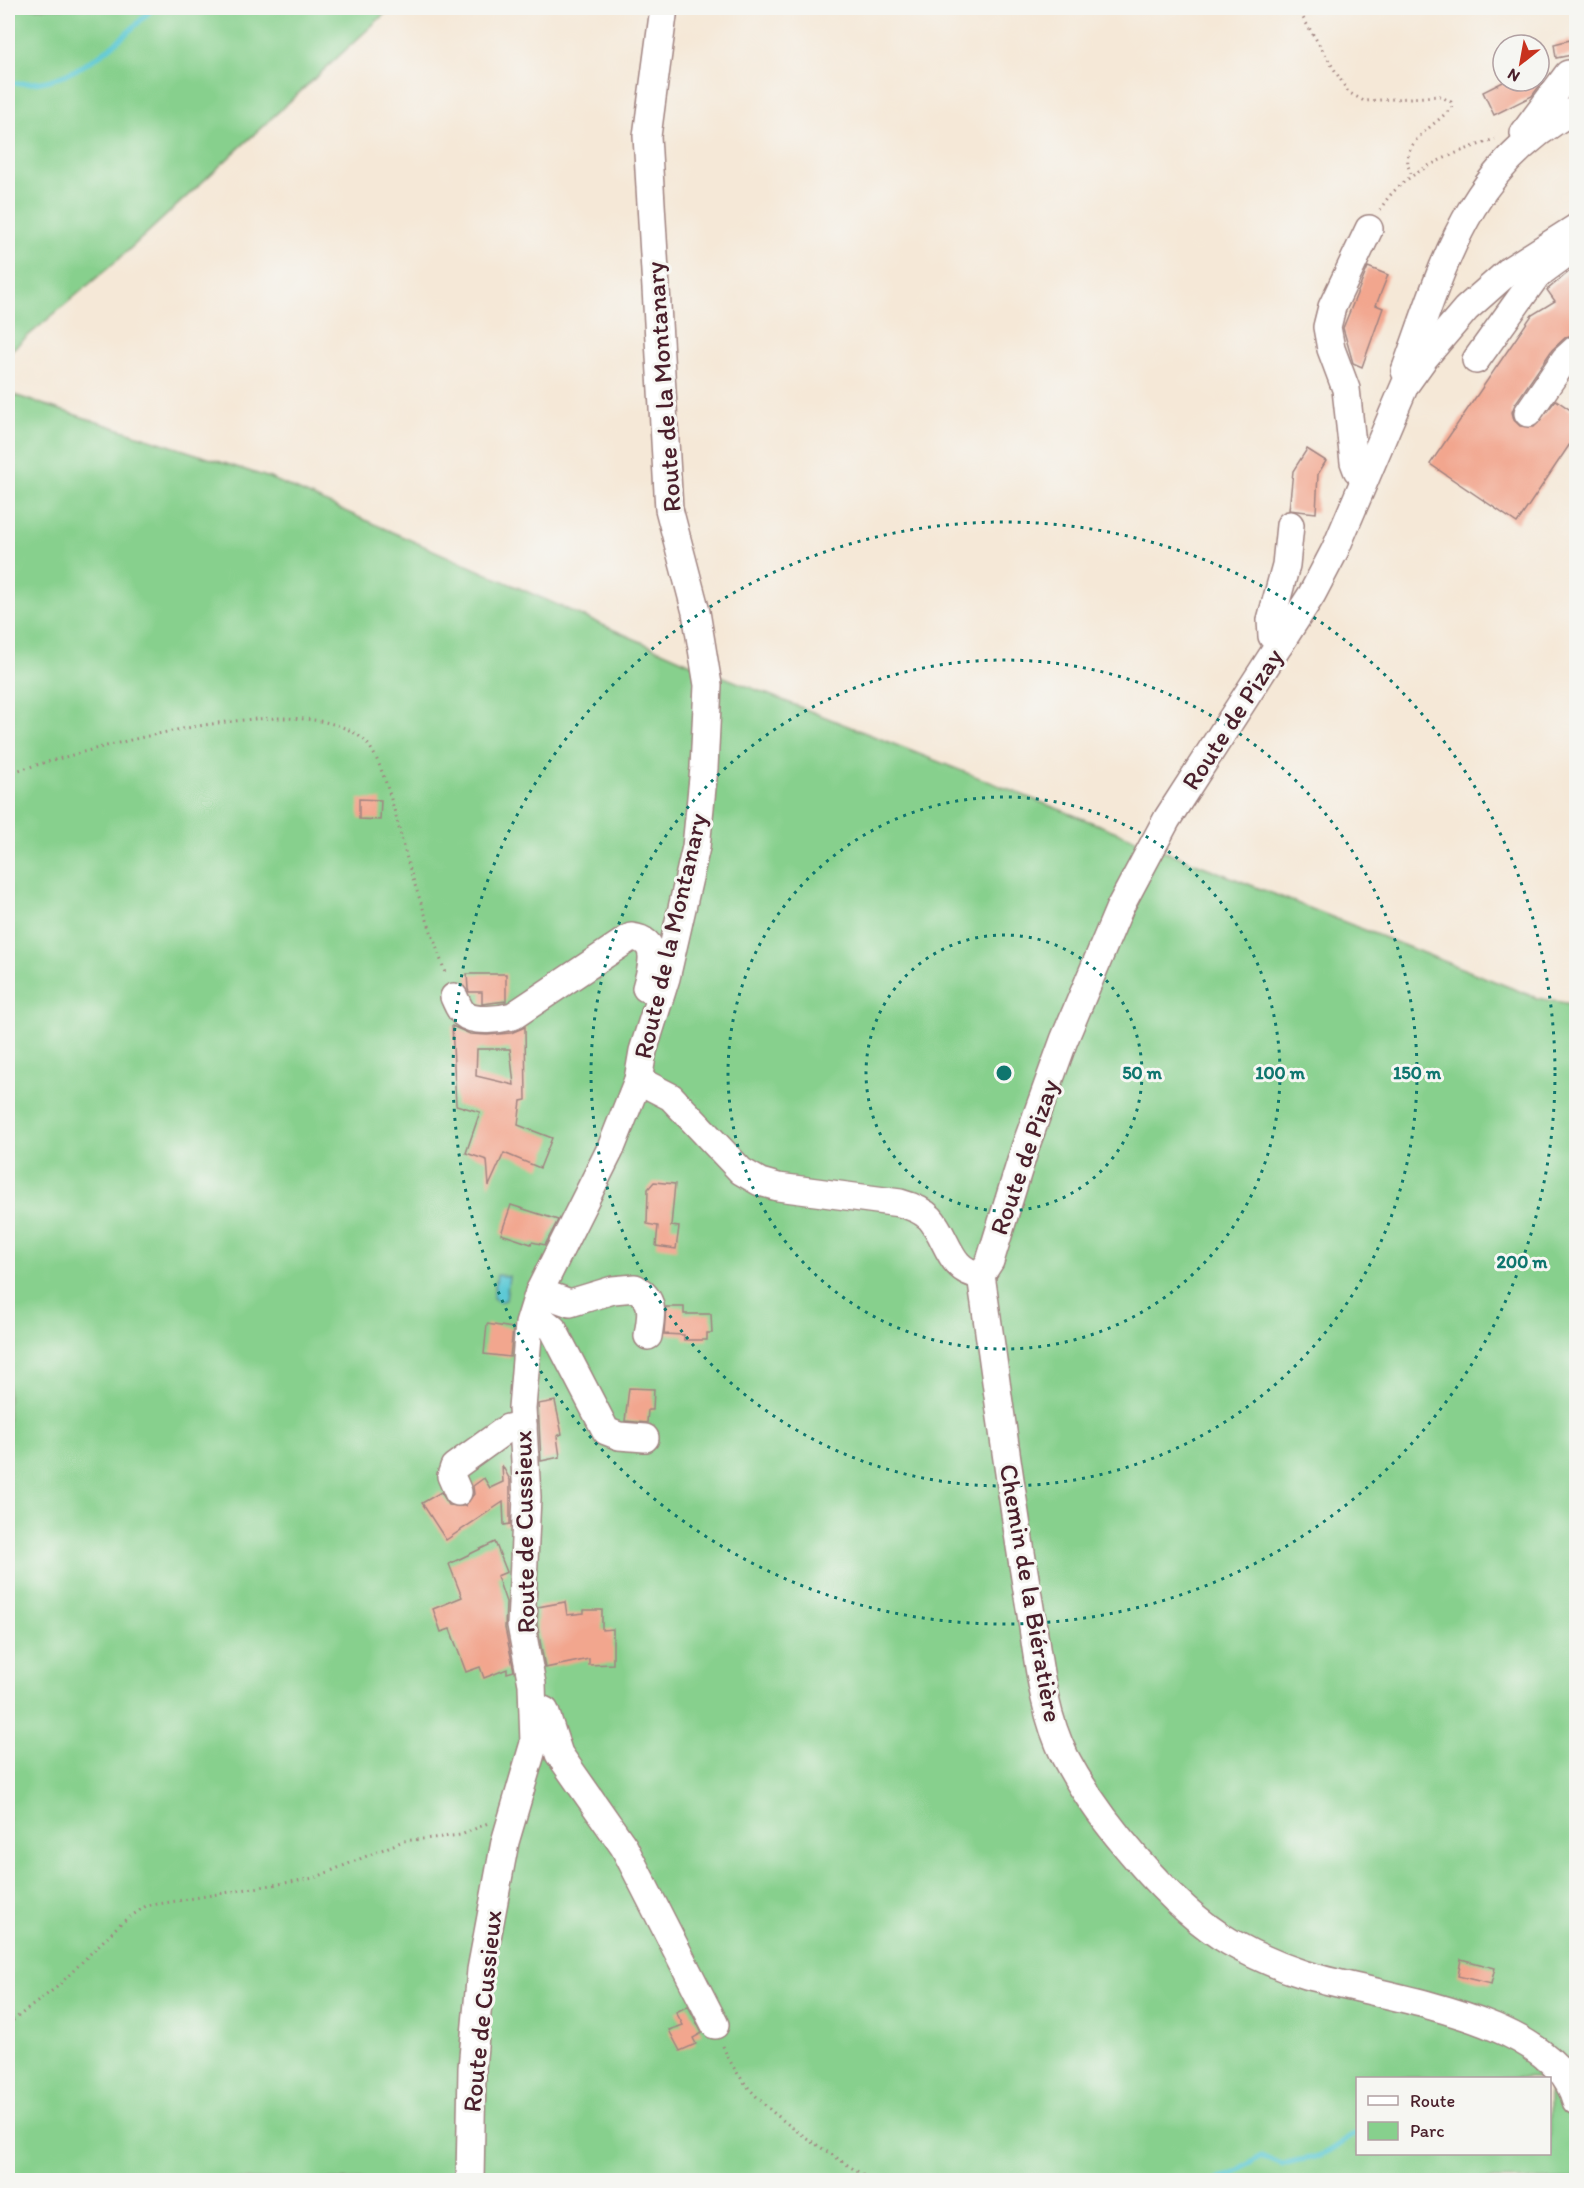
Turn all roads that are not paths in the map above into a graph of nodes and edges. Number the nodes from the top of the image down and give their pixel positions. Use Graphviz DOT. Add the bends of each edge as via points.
graph roads {
  1 [pos="664,8"];
  2 [pos="1568,74"];
  3 [pos="1576,109"];
  4 [pos="1524,138"];
  5 [pos="1576,228"];
  6 [pos="1369,229"];
  7 [pos="1576,250"];
  8 [pos="1435,324"];
  9 [pos="1576,350"];
  10 [pos="1476,360"];
  11 [pos="1528,413"];
  12 [pos="1365,477"];
  13 [pos="1290,525"];
  14 [pos="1280,645"];
  15 [pos="454,997"];
  16 [pos="652,1026"];
  17 [pos="638,1080"];
  18 [pos="981,1275"];
  19 [pos="535,1304"];
  20 [pos="648,1336"];
  21 [pos="524,1425"];
  22 [pos="645,1438"];
  23 [pos="458,1492"];
  24 [pos="533,1705"];
  25 [pos="715,2025"];
  26 [pos="1576,2101"];
  27 [pos="470,2181"];
  1 -- 16 [label="street, Route de la Montanary" via="647,136 669,509 696,612 708,685 696,847"];
  2 -- 4 [label="street"];
  3 -- 4 [label="street"];
  4 -- 8 [label="street, Route de Pizay" via="1482,190 1461,225 1439,274"];
  5 -- 8 [label="street"];
  6 -- 12 [label="street" via="1332,307 1327,327 1346,389 1354,462"];
  7 -- 10 [label="street" via="1537,275"];
  8 -- 12 [label="street, Route de Pizay" via="1404,374 1405,385"];
  9 -- 11 [label="street" via="1565,359"];
  12 -- 14 [label="street, Route de Pizay" via="1335,550"];
  13 -- 14 [label="street" via="1286,565 1271,620 1272,636"];
  14 -- 18 [label="street, Route de Pizay" via="1167,819 1120,907 1064,1040 1026,1144 990,1261"];
  15 -- 16 [label="street" via="465,1016 513,1016 624,941 640,938 652,948 653,959 639,1013 640,1019"];
  16 -- 17 [label="street, Route de la Montanary"];
  17 -- 18 [label="street" via="671,1097 741,1172 778,1187 916,1208 928,1216 962,1268"];
  17 -- 19 [label="street, Route de Cussieux" via="611,1148"];
  18 -- 26 [label="street, Chemin de la Biératière" via="1045,1696 1053,1728 1082,1785 1117,1833 1198,1922 1266,1960 1301,1974 1468,2017 1512,2033 1552,2062"];
  19 -- 20 [label="street" via="570,1303 635,1288 652,1306"];
  19 -- 21 [label="street, Route de Cussieux" via="524,1375"];
  19 -- 22 [label="street" via="542,1320 553,1329 606,1431"];
  21 -- 23 [label="street" via="508,1428 454,1467 451,1476"];
  21 -- 24 [label="street, Route de Cussieux" via="527,1497 521,1625"];
  24 -- 25 [label="street" via="545,1711 559,1754 624,1847"];
  24 -- 27 [label="street, Route de Cussieux" via="534,1743 492,1899 475,2017"];
}
